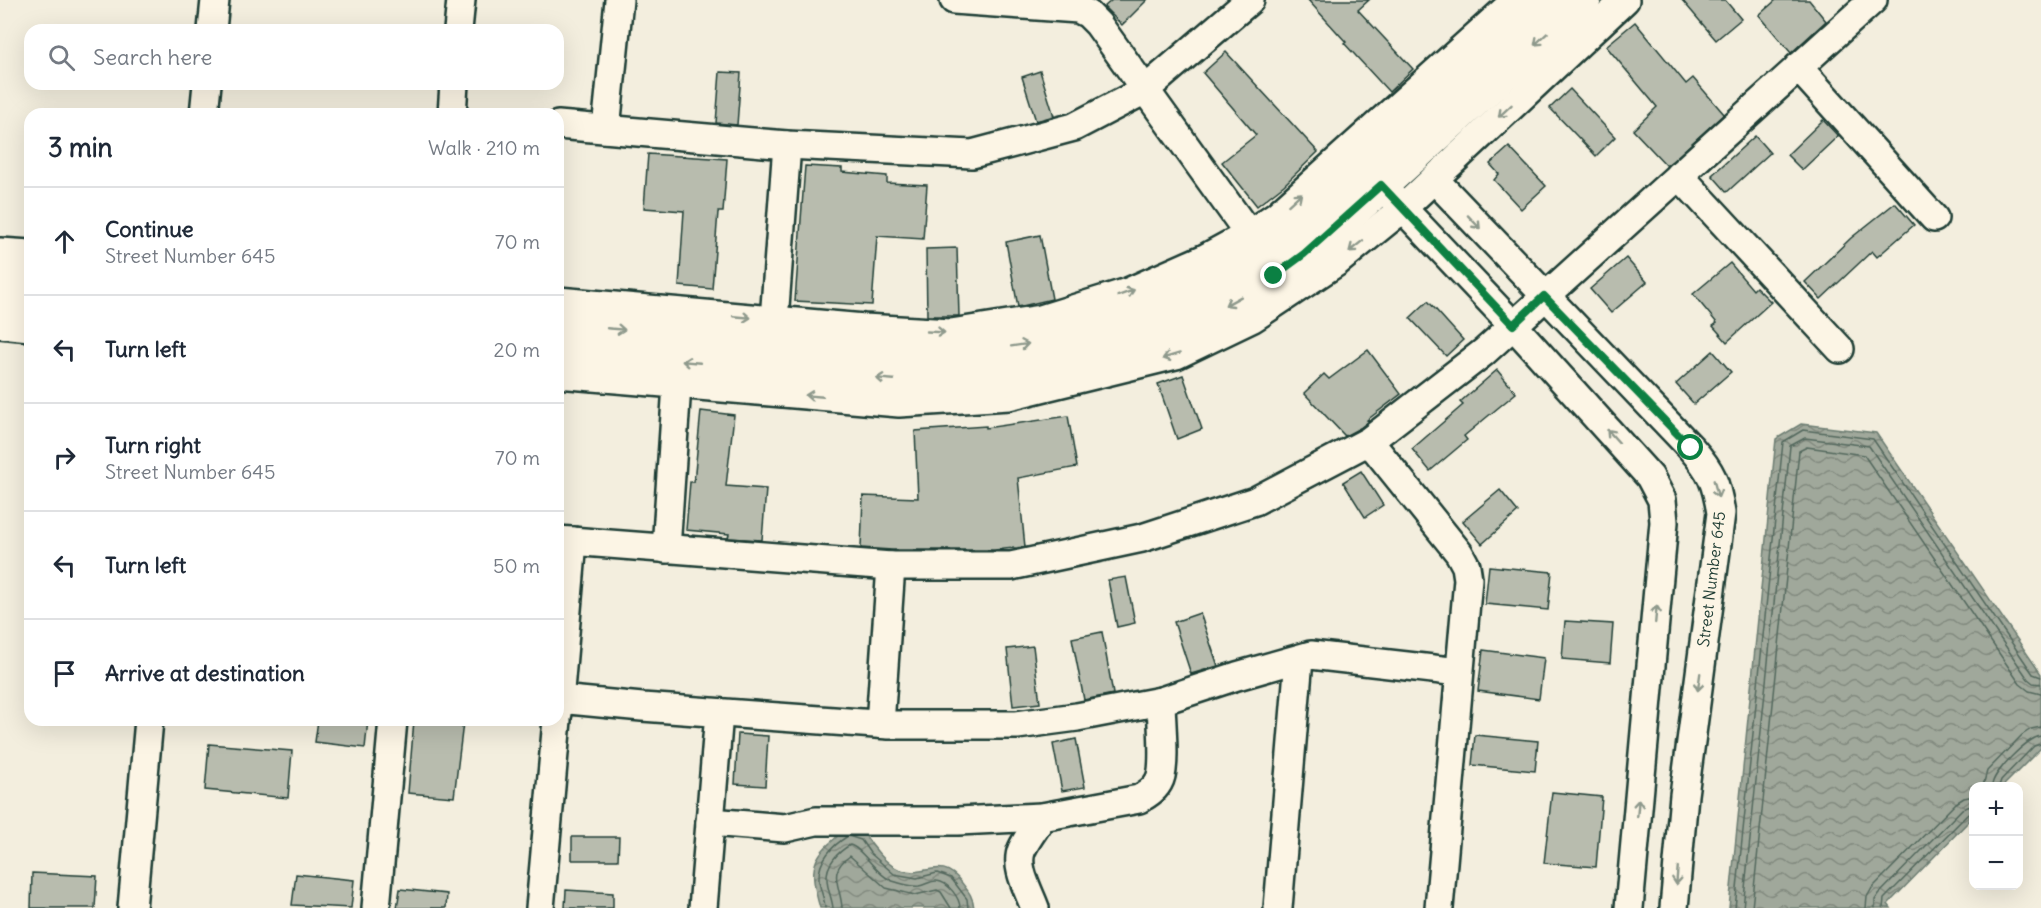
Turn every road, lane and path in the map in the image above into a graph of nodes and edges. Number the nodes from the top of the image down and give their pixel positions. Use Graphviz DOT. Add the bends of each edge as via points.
graph roads {
  1 [pos="215,0"];
  2 [pos="461,0"];
  3 [pos="620,0"];
  4 [pos="954,0"];
  5 [pos="1250,0"];
  6 [pos="1516,0"];
  7 [pos="1546,0"];
  8 [pos="1584,0"];
  9 [pos="1625,0"];
  10 [pos="1873,0"];
  11 [pos="213,24"];
  12 [pos="459,24"];
  13 [pos="1798,67"];
  14 [pos="206,90"];
  15 [pos="453,90"];
  16 [pos="1144,90"];
  17 [pos="205,108"];
  18 [pos="452,108"];
  19 [pos="564,126"];
  20 [pos="606,129"];
  21 [pos="787,145"];
  22 [pos="1679,175"];
  23 [pos="1434,179"];
  24 [pos="1392,197"];
  25 [pos="1934,218"];
  26 [pos="1249,234"];
  27 [pos="0,252"];
  28 [pos="24,254"];
  29 [pos="0,274"];
  30 [pos="24,276"];
  31 [pos="564,302"];
  32 [pos="0,303"];
  33 [pos="24,305"];
  34 [pos="1530,309"];
  35 [pos="774,320"];
  36 [pos="0,324"];
  37 [pos="564,324"];
  38 [pos="24,326"];
  39 [pos="1840,349"];
  40 [pos="564,352"];
  41 [pos="564,375"];
  42 [pos="677,384"];
  43 [pos="1369,441"];
  44 [pos="565,540"];
  45 [pos="666,549"];
  46 [pos="564,564"];
  47 [pos="891,566"];
  48 [pos="1299,658"];
  49 [pos="1459,672"];
  50 [pos="1161,701"];
  51 [pos="564,711"];
  52 [pos="719,713"];
  53 [pos="880,724"];
  54 [pos="148,726"];
  55 [pos="392,726"];
  56 [pos="557,726"];
  57 [pos="1042,817"];
  58 [pos="710,822"];
  59 [pos="132,908"];
  60 [pos="376,908"];
  61 [pos="540,908"];
  62 [pos="703,908"];
  63 [pos="1035,908"];
  64 [pos="1278,908"];
  65 [pos="1439,908"];
  66 [pos="1629,908"];
  67 [pos="1674,908"];
  1 -- 11 [label="street"];
  2 -- 12 [label="street"];
  3 -- 20 [label="street"];
  4 -- 16 [label="street" via="1078,9 1098,24"];
  5 -- 16 [label="street"];
  26 -- 6 [label="street, one-way" via="1277,215"];
  37 -- 7 [label="main road, one-way" via="926,353 1021,345 1124,320 1221,277 1280,238"];
  8 -- 24 [label="main road, one-way"];
  9 -- 23 [label="street, one-way"];
  10 -- 13 [label="street"];
  13 -- 22 [label="street"];
  13 -- 25 [label="street"];
  14 -- 17 [label="street"];
  15 -- 18 [label="street"];
  16 -- 21 [label="street" via="1074,127 972,154"];
  16 -- 26 [label="street"];
  19 -- 20 [label="street"];
  20 -- 21 [label="street"];
  21 -- 35 [label="street"];
  22 -- 34 [label="street"];
  22 -- 39 [label="street"];
  23 -- 24 [label="street"];
  23 -- 34 [label="street, Street Number 645, one-way"];
  24 -- 34 [label="street, Street Number 645"];
  24 -- 40 [label="main road, one-way" via="1227,305 1176,330 1072,366 1004,380 941,384"];
  24 -- 42 [label="street, one-way" via="1337,262 1253,318 1176,355 1009,396 900,404"];
  35 -- 26 [label="street, one-way" via="951,333 996,327 1052,316 1128,292"];
  27 -- 28 [label="street"];
  29 -- 30 [label="main road"];
  31 -- 35 [label="street, one-way"];
  32 -- 33 [label="main road"];
  34 -- 43 [label="street" via="1484,352"];
  66 -- 34 [label="street, Street Number 645, one-way" via="1664,522 1662,500 1650,477"];
  34 -- 67 [label="street, Street Number 645, one-way" via="1691,448 1717,486 1721,513 1683,795"];
  36 -- 38 [label="street"];
  41 -- 42 [label="street"];
  42 -- 45 [label="street"];
  43 -- 47 [label="street" via="1255,501 1142,537 1011,566"];
  43 -- 49 [label="street" via="1459,552 1466,566"];
  44 -- 45 [label="street"];
  44 -- 46 [label="street"];
  45 -- 47 [label="street"];
  47 -- 53 [label="street"];
  48 -- 49 [label="street" via="1311,655"];
  48 -- 50 [label="street"];
  48 -- 64 [label="street"];
  49 -- 65 [label="street"];
  50 -- 53 [label="street" via="1017,725"];
  50 -- 57 [label="street" via="1162,766 1152,791 1139,799"];
  51 -- 52 [label="street"];
  52 -- 53 [label="street"];
  52 -- 58 [label="street"];
  54 -- 59 [label="street"];
  55 -- 60 [label="street"];
  56 -- 61 [label="street"];
  57 -- 58 [label="street" via="816,821 792,828"];
  57 -- 63 [label="street" via="1020,859"];
  58 -- 62 [label="street"];
}
